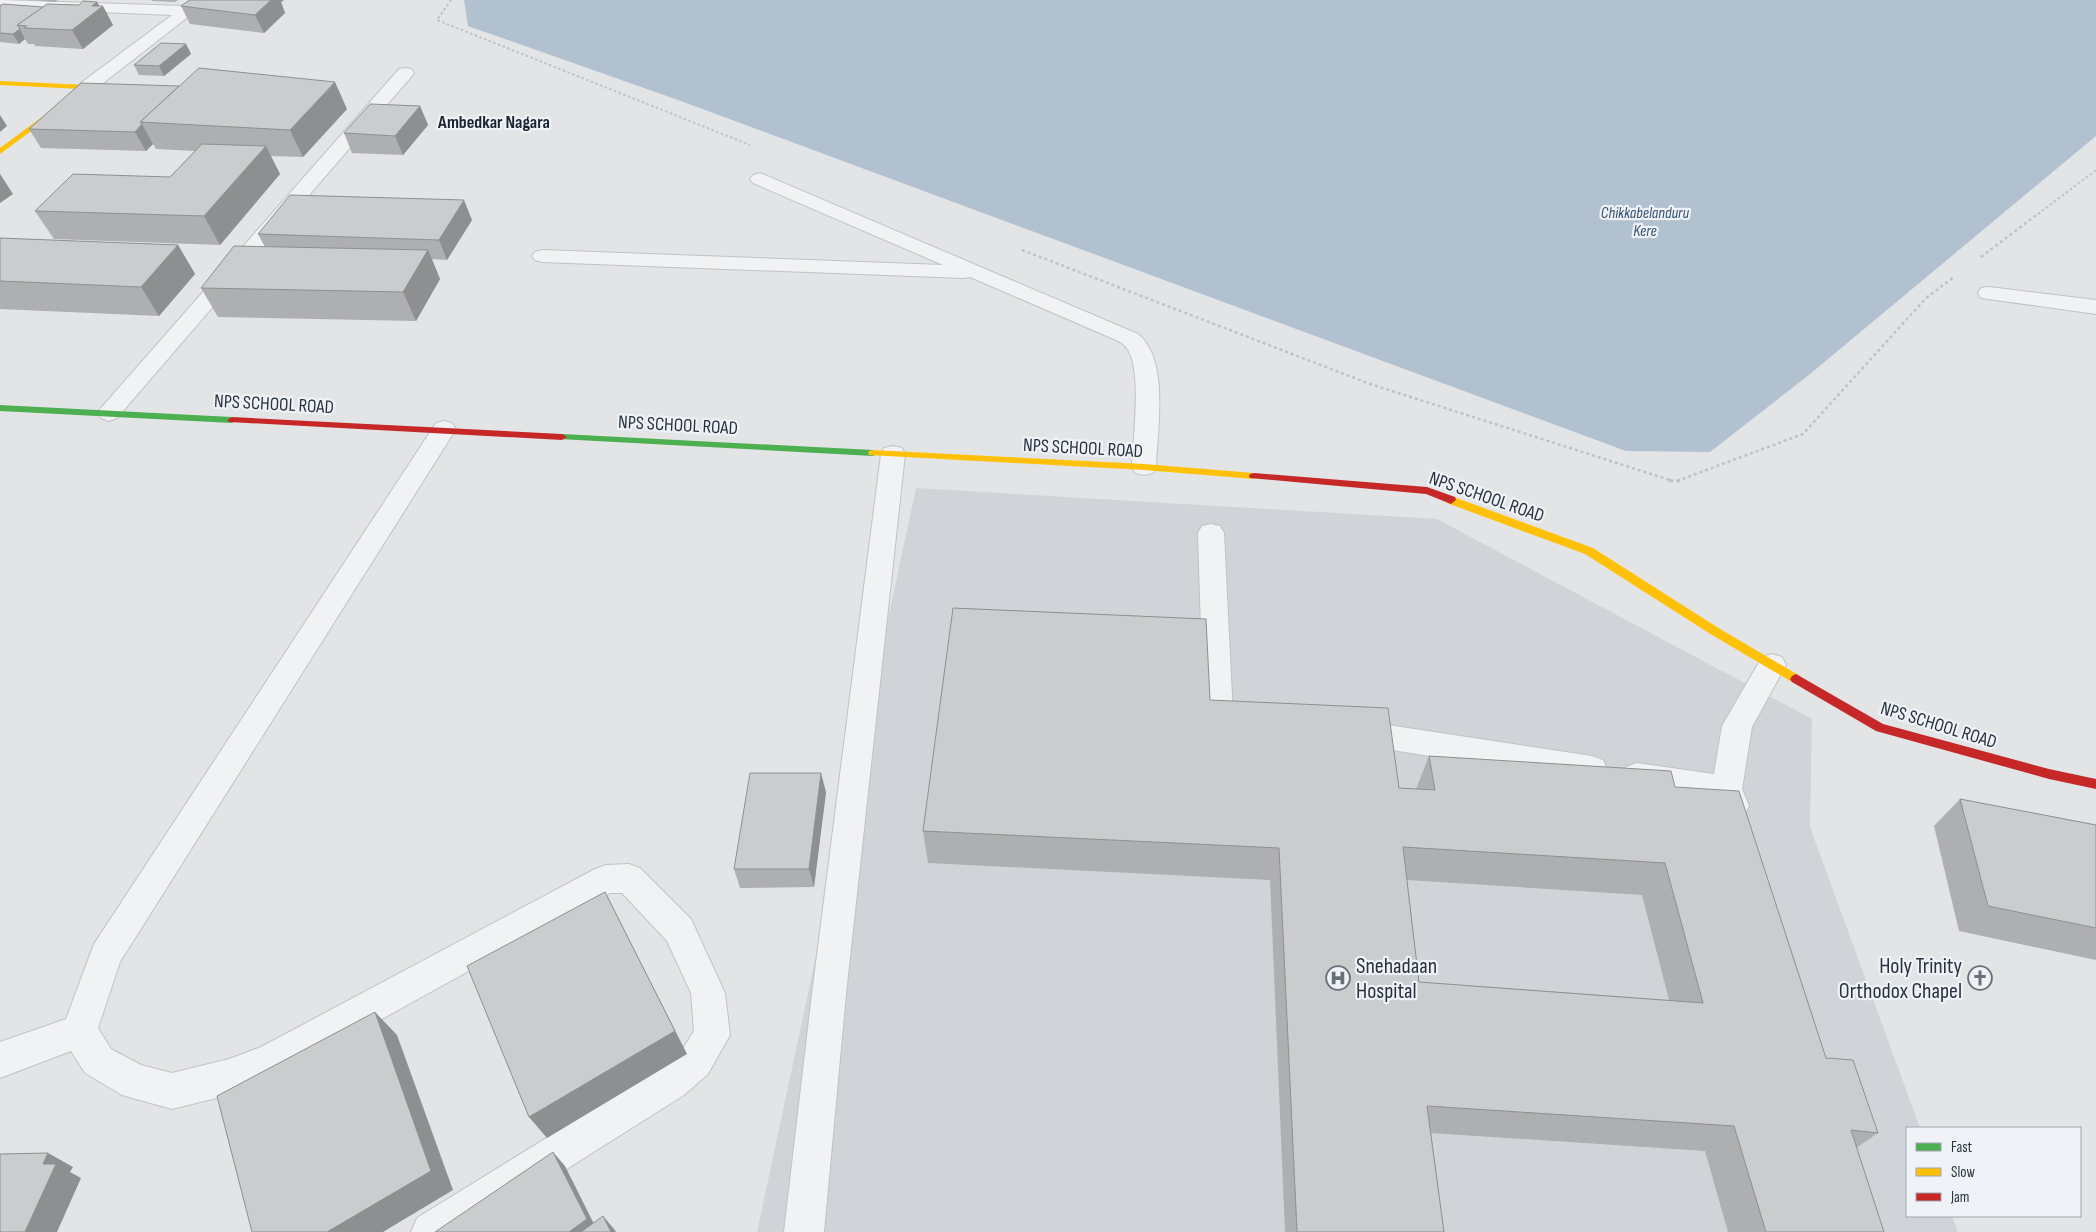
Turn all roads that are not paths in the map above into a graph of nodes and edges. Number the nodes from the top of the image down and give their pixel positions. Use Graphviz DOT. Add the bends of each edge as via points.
graph roads {
  1 [pos="201,0"];
  2 [pos="0,3"];
  3 [pos="188,11"];
  4 [pos="405,73"];
  5 [pos="0,84"];
  6 [pos="87,87"];
  7 [pos="116,88"];
  8 [pos="0,152"];
  9 [pos="760,180"];
  10 [pos="542,256"];
  11 [pos="979,272"];
  12 [pos="1989,293"];
  13 [pos="2096,307"];
  14 [pos="0,408"];
  15 [pos="109,413"];
  16 [pos="444,429"];
  17 [pos="893,454"];
  18 [pos="1144,467"];
  19 [pos="1210,533"];
  20 [pos="1772,665"];
  21 [pos="1259,729"];
  22 [pos="1328,731"];
  23 [pos="2096,784"];
  24 [pos="1727,788"];
  25 [pos="1743,836"];
  26 [pos="79,1031"];
  27 [pos="0,1060"];
  28 [pos="431,1232"];
  29 [pos="804,1232"];
  1 -- 3 [label="street"];
  2 -- 3 [label="street"];
  3 -- 6 [label="street"];
  4 -- 15 [label="street"];
  5 -- 6 [label="street"];
  6 -- 7 [label="street"];
  6 -- 8 [label="street"];
  9 -- 11 [label="street"];
  10 -- 11 [label="street"];
  11 -- 18 [label="street" via="1124,334 1135,342 1142,356 1146,395"];
  12 -- 13 [label="street"];
  14 -- 15 [label="street, NPS SCHOOL ROAD"];
  15 -- 16 [label="street, NPS SCHOOL ROAD"];
  16 -- 17 [label="street, NPS SCHOOL ROAD"];
  16 -- 26 [label="street" via="106,955"];
  17 -- 18 [label="street, NPS SCHOOL ROAD"];
  17 -- 29 [label="street"];
  18 -- 20 [label="street, NPS SCHOOL ROAD" via="1426,491 1589,551"];
  19 -- 21 [label="street" via="1219,727"];
  20 -- 23 [label="street, NPS SCHOOL ROAD" via="1880,728"];
  20 -- 24 [label="street" via="1737,726"];
  22 -- 24 [label="street" via="1358,732"];
  24 -- 25 [label="street"];
  26 -- 27 [label="street"];
  26 -- 28 [label="street" via="98,1061 134,1082 172,1091 229,1077 272,1061 606,879 629,878 679,930 708,993 712,1035 695,1062 671,1082"];
}
